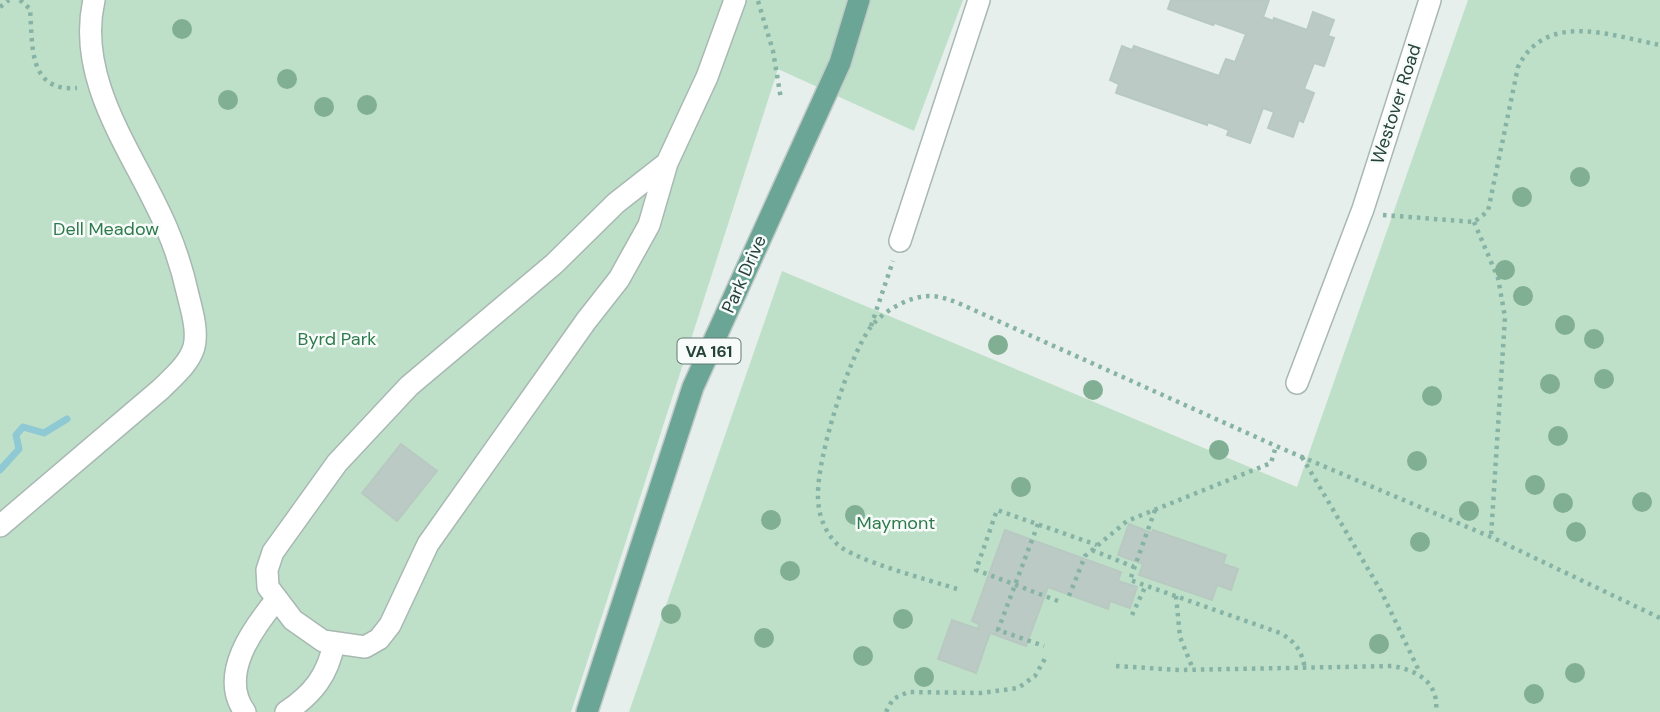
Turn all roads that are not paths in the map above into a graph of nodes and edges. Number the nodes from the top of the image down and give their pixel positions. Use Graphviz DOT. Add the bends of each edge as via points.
graph roads {
  1 [pos="94,0"];
  2 [pos="735,0"];
  3 [pos="859,0"];
  4 [pos="979,0"];
  5 [pos="1430,0"];
  6 [pos="667,163"];
  7 [pos="900,241"];
  8 [pos="1297,383"];
  9 [pos="0,526"];
  10 [pos="277,599"];
  11 [pos="334,643"];
  12 [pos="245,712"];
  13 [pos="286,712"];
  14 [pos="587,712"];
  1 -- 9 [label="street" via="89,22 95,67 119,136 167,228 182,271 193,314 193,349 162,390"];
  2 -- 6 [label="street"];
  3 -- 14 [label="main road, Park Drive / VA 161" via="840,63 693,387"];
  4 -- 7 [label="street"];
  5 -- 8 [label="street, Westover Road" via="1363,209"];
  6 -- 10 [label="street" via="409,386 337,463 273,552 268,587"];
  6 -- 11 [label="street" via="649,225 619,279 428,544 390,625 365,647"];
  10 -- 11 [label="street" via="293,620 323,641"];
  10 -- 12 [label="street" via="251,634 237,670 237,701"];
  11 -- 13 [label="street" via="322,680"];
}
